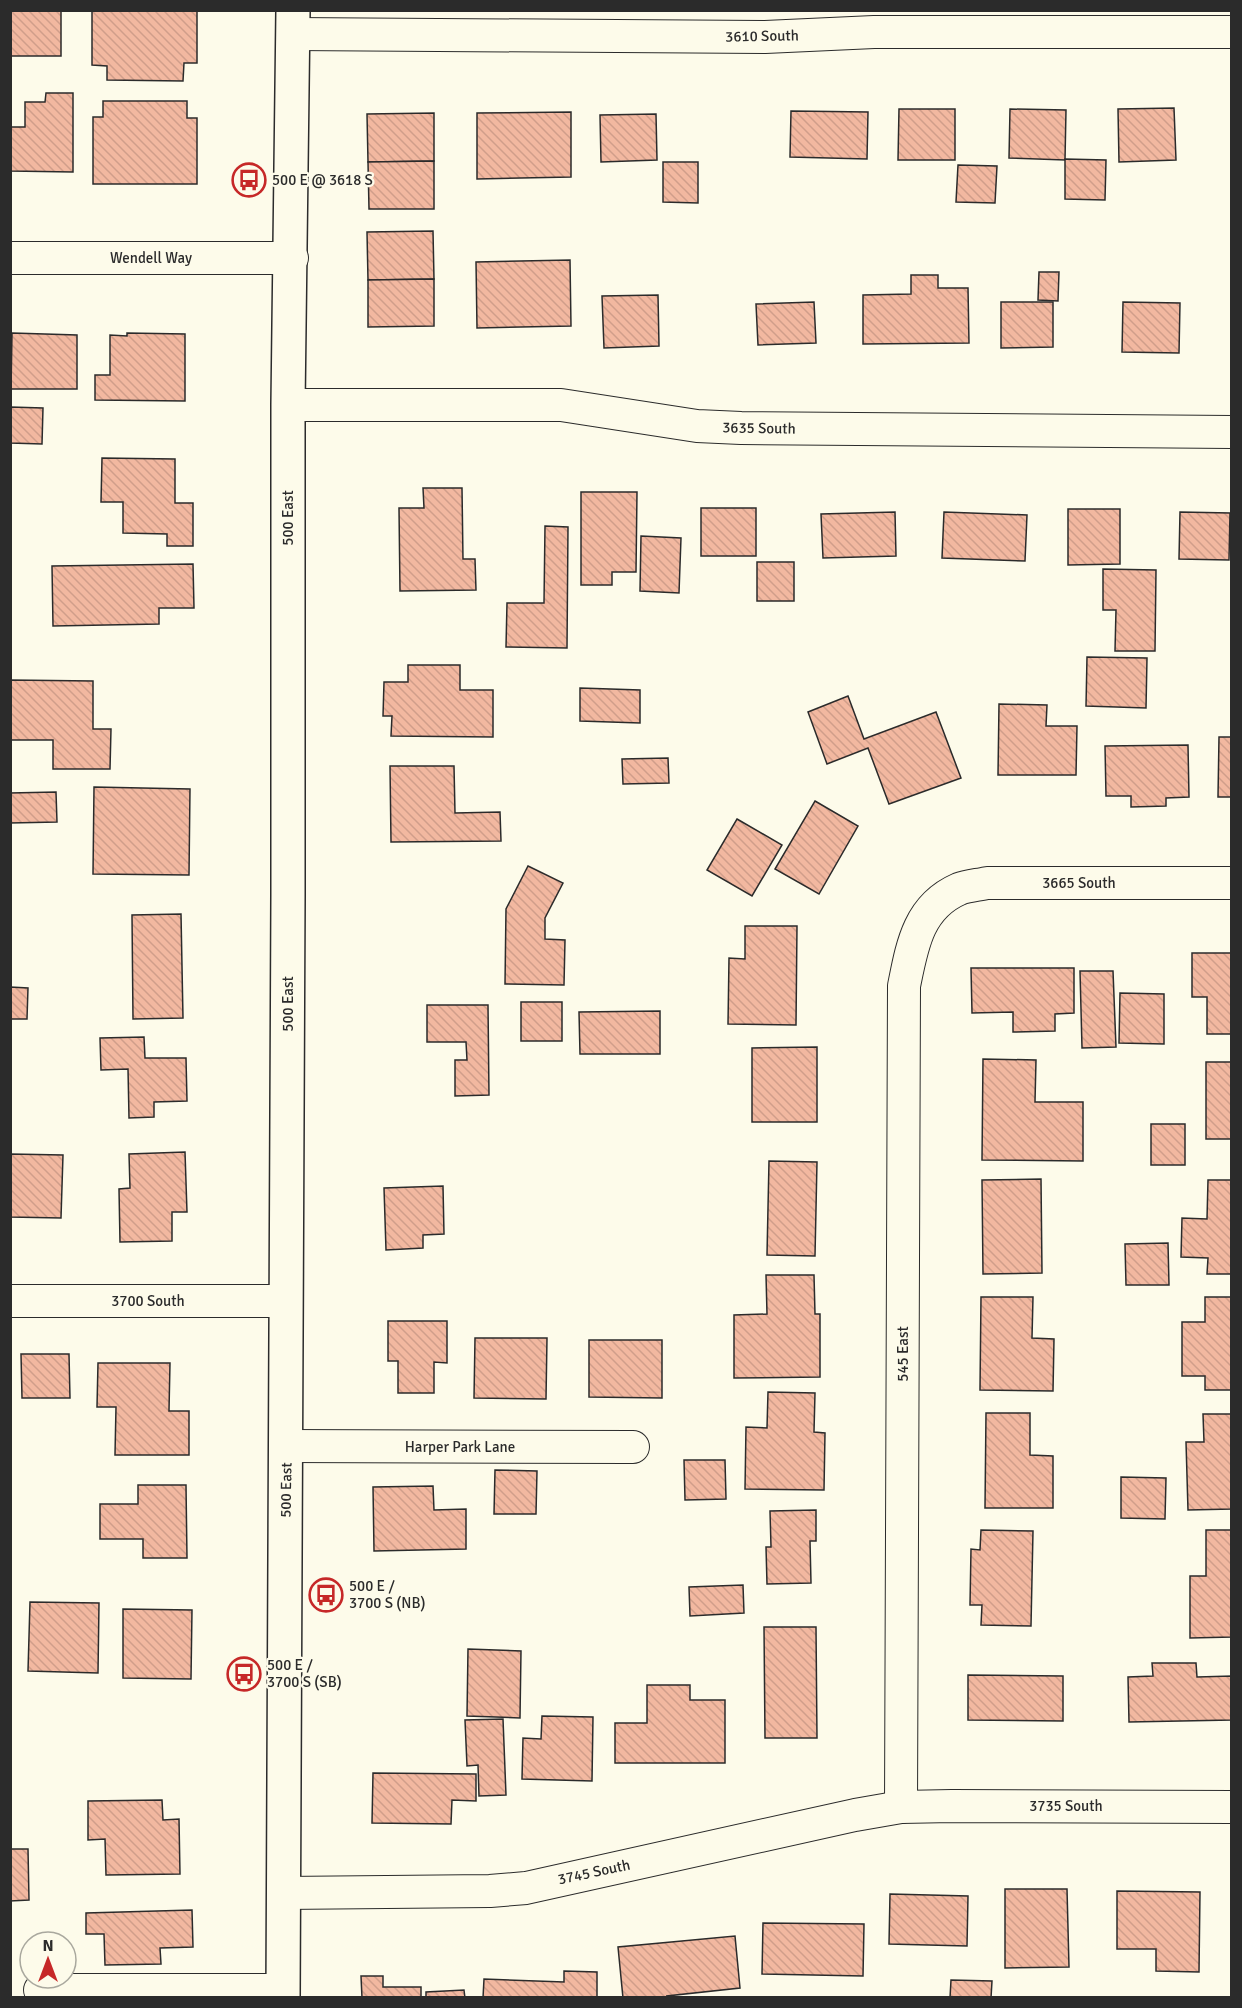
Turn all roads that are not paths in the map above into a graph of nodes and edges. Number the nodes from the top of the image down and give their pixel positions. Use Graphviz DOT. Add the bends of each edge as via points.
graph roads {
  1 [pos="293,22"];
  2 [pos="1232,32"];
  3 [pos="10,258"];
  4 [pos="292,258"];
  5 [pos="288,405"];
  6 [pos="1232,432"];
  7 [pos="1232,883"];
  8 [pos="932,906"];
  9 [pos="10,1301"];
  10 [pos="286,1301"];
  11 [pos="286,1446"];
  12 [pos="633,1447"];
  13 [pos="901,1807"];
  14 [pos="1232,1807"];
  15 [pos="283,1893"];
  16 [pos="40,1990"];
  17 [pos="283,1994"];
  1 -- 2 [label="street, 3610 South" via="765,37 874,32"];
  1 -- 4 [label="street, 500 East"];
  3 -- 4 [label="street, Wendell Way"];
  4 -- 5 [label="street, 500 East"];
  5 -- 6 [label="street, 3635 South" via="561,405 697,426 741,428"];
  5 -- 10 [label="street, 500 East"];
  7 -- 8 [label="street, 3665 South" via="987,883 960,889"];
  8 -- 13 [label="street, 545 East" via="912,944 904,986"];
  9 -- 10 [label="street, 3700 South"];
  10 -- 11 [label="street, 500 East"];
  11 -- 12 [label="street, Harper Park Lane"];
  11 -- 15 [label="street, 500 East"];
  13 -- 14 [label="street, 3735 South"];
  13 -- 15 [label="street, 3745 South" via="526,1888"];
  15 -- 17 [label="street, 500 East"];
  16 -- 17 [label="street"];
}
